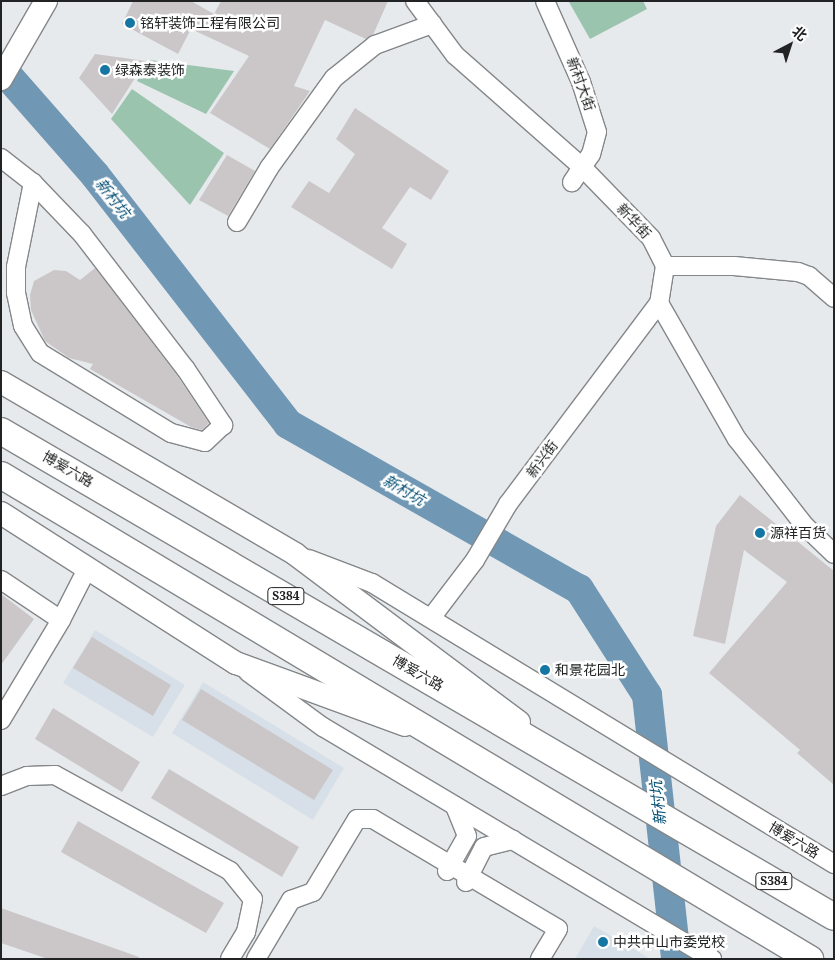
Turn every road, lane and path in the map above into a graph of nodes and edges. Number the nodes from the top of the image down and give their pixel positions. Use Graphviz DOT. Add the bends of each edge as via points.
graph roads {
  1 [pos="46,1"];
  2 [pos="416,1"];
  3 [pos="545,1"];
  4 [pos="432,24"];
  5 [pos="1,79"];
  6 [pos="1,158"];
  7 [pos="582,167"];
  8 [pos="33,182"];
  9 [pos="572,182"];
  10 [pos="237,222"];
  11 [pos="665,266"];
  12 [pos="834,298"];
  13 [pos="659,303"];
  14 [pos="1,382"];
  15 [pos="1,431"];
  16 [pos="1,474"];
  17 [pos="1,513"];
  18 [pos="295,554"];
  19 [pos="834,554"];
  20 [pos="87,569"];
  21 [pos="1,580"];
  22 [pos="431,618"];
  23 [pos="62,620"];
  24 [pos="236,663"];
  25 [pos="1,720"];
  26 [pos="452,743"];
  27 [pos="572,762"];
  28 [pos="1,786"];
  29 [pos="455,806"];
  30 [pos="513,840"];
  31 [pos="834,864"];
  32 [pos="448,868"];
  33 [pos="467,879"];
  34 [pos="834,917"];
  35 [pos="230,959"];
  36 [pos="256,959"];
  37 [pos="262,959"];
  38 [pos="534,959"];
  39 [pos="540,959"];
  40 [pos="712,959"];
  41 [pos="810,959"];
  1 -- 5 [label="main road"];
  2 -- 4 [label="street, 新华街"];
  3 -- 7 [label="street, 新村大街" via="581,82 598,132 591,154"];
  4 -- 7 [label="street, 新华街" via="455,55"];
  4 -- 10 [label="street" via="375,45 334,78 270,168"];
  6 -- 8 [label="street"];
  7 -- 9 [label="street, 新村大街"];
  7 -- 11 [label="street, 新华街" via="651,238"];
  8 -- 8 [label="street" via="16,267 16,293 23,326 40,353 171,433 205,442 223,425 159,332 108,266"];
  11 -- 12 [label="street" via="734,266 798,272 809,276"];
  11 -- 13 [label="street"];
  13 -- 19 [label="street" via="737,439 805,526"];
  13 -- 22 [label="street, 新兴街"];
  14 -- 18 [label="main road, 博爱六路"];
  15 -- 27 [label="highway, 博爱六路 / S384"];
  16 -- 26 [label="highway"];
  17 -- 20 [label="main road"];
  18 -- 22 [label="street, 博爱六路" via="372,583"];
  18 -- 27 [label="main road"];
  20 -- 23 [label="street"];
  20 -- 24 [label="main road"];
  21 -- 23 [label="street"];
  22 -- 31 [label="street, 博爱六路"];
  23 -- 25 [label="street"];
  24 -- 26 [label="main road"];
  24 -- 29 [label="street" via="323,728"];
  26 -- 41 [label="highway"];
  27 -- 34 [label="highway, 博爱六路 / S384"];
  28 -- 35 [label="street" via="27,776 55,775 230,872 253,899 246,932"];
  29 -- 30 [label="street"];
  29 -- 32 [label="street" via="467,836"];
  30 -- 33 [label="street" via="484,847"];
  30 -- 40 [label="street"];
  32 -- 33 [label="street"];
  32 -- 36 [label="street" via="372,819 357,819 313,892 291,900"];
  32 -- 37 [label="street" via="372,826 359,828 318,896 294,906"];
  33 -- 38 [label="street" via="544,929 546,938"];
  33 -- 39 [label="street" via="558,929"];
}
